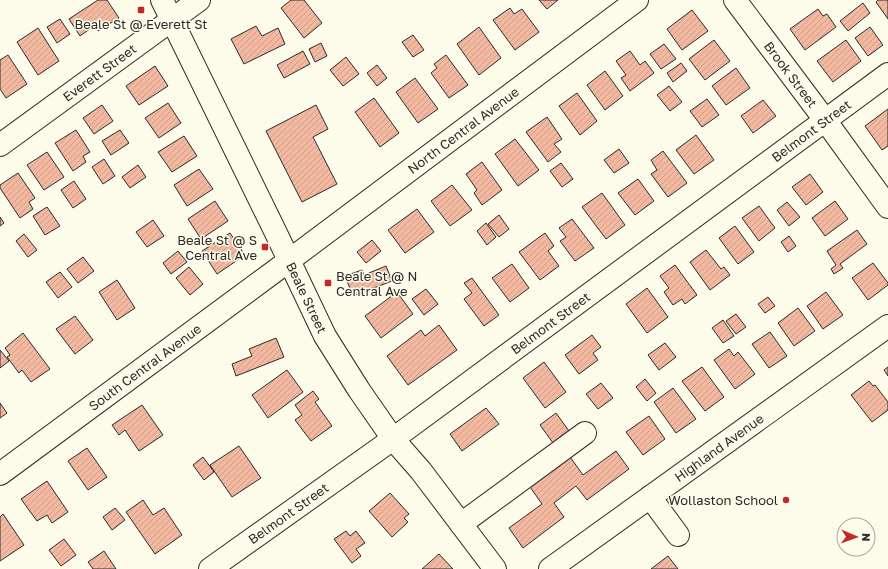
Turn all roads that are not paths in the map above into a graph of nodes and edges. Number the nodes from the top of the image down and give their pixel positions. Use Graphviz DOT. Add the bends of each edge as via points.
graph roads {
  1 [pos="162,0"];
  2 [pos="200,0"];
  3 [pos="637,0"];
  4 [pos="735,0"];
  5 [pos="171,20"];
  6 [pos="888,74"];
  7 [pos="825,120"];
  8 [pos="0,145"];
  9 [pos="888,207"];
  10 [pos="289,260"];
  11 [pos="888,326"];
  12 [pos="584,433"];
  13 [pos="393,439"];
  14 [pos="0,474"];
  15 [pos="650,497"];
  16 [pos="461,524"];
  17 [pos="678,535"];
  18 [pos="210,569"];
  19 [pos="494,569"];
  20 [pos="550,569"];
  1 -- 5 [label="street, Beale Street"];
  2 -- 5 [label="street, Everett Street"];
  3 -- 10 [label="street, North Central Avenue"];
  4 -- 7 [label="street, Brook Street"];
  5 -- 8 [label="street, Everett Street"];
  5 -- 10 [label="street, Beale Street"];
  6 -- 7 [label="street, Belmont Street"];
  7 -- 9 [label="street, Brook Street"];
  7 -- 13 [label="street, Belmont Street"];
  10 -- 13 [label="street, Beale Street" via="325,336"];
  10 -- 14 [label="street, South Central Avenue"];
  11 -- 15 [label="street, Highland Avenue"];
  12 -- 16 [label="street"];
  13 -- 16 [label="street, Beale Street"];
  13 -- 18 [label="street, Belmont Street"];
  15 -- 17 [label="street"];
  15 -- 20 [label="street, Highland Avenue"];
  16 -- 19 [label="street, Beale Street"];
}
